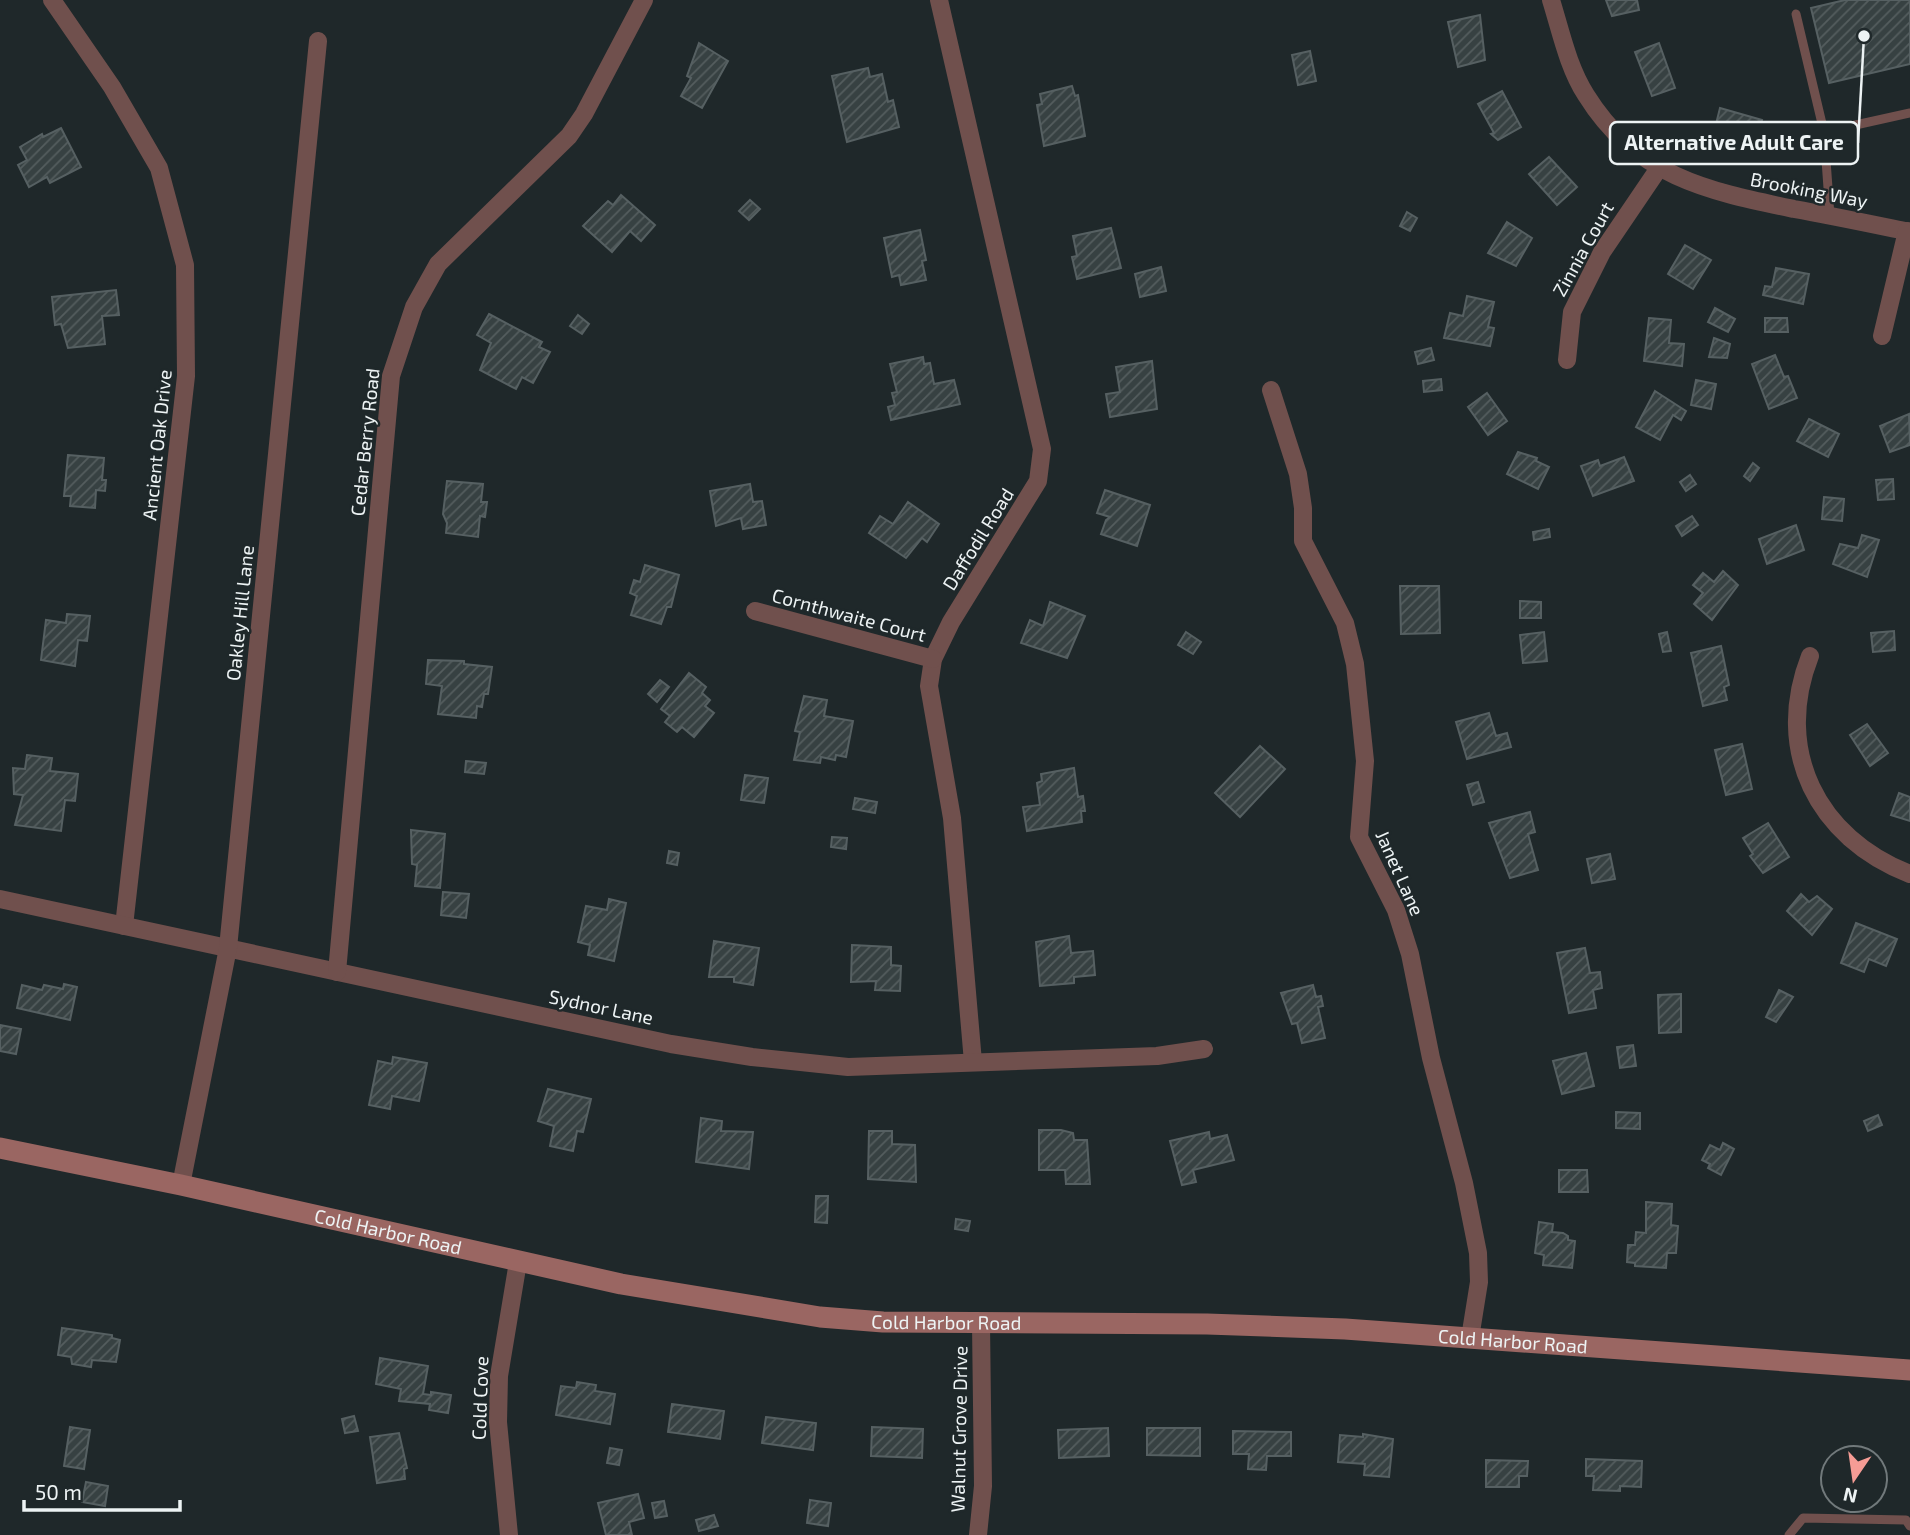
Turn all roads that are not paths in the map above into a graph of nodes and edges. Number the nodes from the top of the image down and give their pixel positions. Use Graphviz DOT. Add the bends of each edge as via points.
graph roads {
  1 [pos="52,0"];
  2 [pos="645,0"];
  3 [pos="939,0"];
  4 [pos="1551,0"];
  5 [pos="1796,14"];
  6 [pos="318,41"];
  7 [pos="1910,113"];
  8 [pos="1824,132"];
  9 [pos="1659,168"];
  10 [pos="1830,216"];
  11 [pos="1908,232"];
  12 [pos="1882,336"];
  13 [pos="1567,360"];
  14 [pos="1271,390"];
  15 [pos="755,611"];
  16 [pos="1810,656"];
  17 [pos="933,659"];
  18 [pos="1910,874"];
  19 [pos="0,899"];
  20 [pos="124,926"];
  21 [pos="228,948"];
  22 [pos="337,972"];
  23 [pos="1204,1049"];
  24 [pos="974,1062"];
  25 [pos="0,1148"];
  26 [pos="181,1185"];
  27 [pos="518,1262"];
  28 [pos="981,1324"];
  29 [pos="1470,1338"];
  30 [pos="1910,1370"];
  31 [pos="1910,1526"];
  32 [pos="509,1535"];
  33 [pos="978,1535"];
  34 [pos="1789,1535"];
  1 -- 20 [label="street, Ancient Oak Drive" via="112,87 159,168 185,265 186,376"];
  2 -- 22 [label="street, Cedar Berry Road" via="569,136 438,264 400,343 390,390"];
  3 -- 17 [label="street, Daffodil Road" via="1042,449 1038,481"];
  4 -- 9 [label="street, Brooking Way" via="1586,96 1628,146"];
  5 -- 8 [label="lane"];
  6 -- 21 [label="street, Oakley Hill Lane"];
  7 -- 8 [label="lane"];
  8 -- 10 [label="lane"];
  9 -- 10 [label="street, Brooking Way" via="1714,192"];
  9 -- 13 [label="street, Zinnia Court" via="1602,252 1572,313"];
  10 -- 11 [label="street, Brooking Way"];
  11 -- 12 [label="street"];
  14 -- 29 [label="street, Janet Lane" via="1298,474 1303,541 1345,623 1355,664 1365,761 1359,837 1395,910 1410,954 1464,1183 1478,1253 1479,1282"];
  15 -- 17 [label="street, Cornthwaite Court"];
  16 -- 18 [label="street" via="1800,681 1796,720 1800,759 1810,784 1843,832 1885,865"];
  17 -- 24 [label="street, Daffodil Road" via="929,686 932,716 952,818"];
  19 -- 20 [label="street, Sydnor Lane"];
  20 -- 21 [label="street, Sydnor Lane"];
  21 -- 22 [label="street, Sydnor Lane"];
  21 -- 26 [label="street, Oakley Hill Lane"];
  22 -- 24 [label="street, Sydnor Lane" via="752,1058 848,1066"];
  23 -- 24 [label="street, Sydnor Lane" via="1157,1056"];
  25 -- 26 [label="main road, Cold Harbor Road"];
  26 -- 27 [label="main road, Cold Harbor Road"];
  27 -- 28 [label="main road, Cold Harbor Road" via="712,1301 820,1317"];
  27 -- 32 [label="street, Cold Cove" via="499,1376 498,1422"];
  28 -- 29 [label="main road, Cold Harbor Road" via="1206,1324"];
  28 -- 33 [label="street, Walnut Grove Drive" via="983,1486"];
  29 -- 30 [label="main road, Cold Harbor Road"];
  31 -- 34 [label="lane" via="1906,1520 1803,1518"];
}
